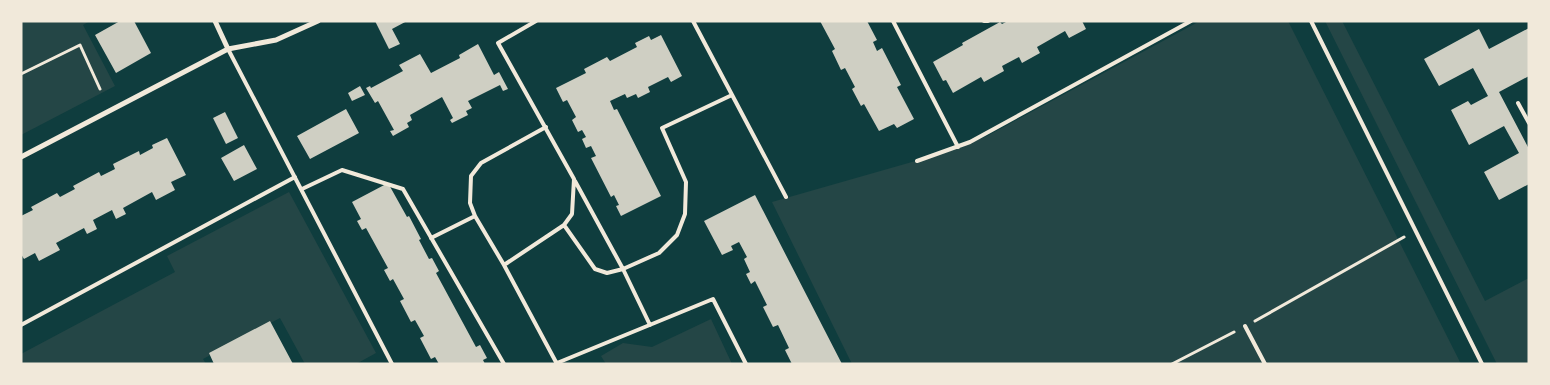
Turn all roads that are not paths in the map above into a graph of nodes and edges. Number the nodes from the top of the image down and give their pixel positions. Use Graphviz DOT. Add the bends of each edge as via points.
graph roads {
  1 [pos="215,21"];
  2 [pos="318,21"];
  3 [pos="536,21"];
  4 [pos="693,21"];
  5 [pos="893,21"];
  6 [pos="984,21"];
  7 [pos="988,21"];
  8 [pos="1191,21"];
  9 [pos="1311,21"];
  10 [pos="228,48"];
  11 [pos="732,95"];
  12 [pos="1518,103"];
  13 [pos="1529,123"];
  14 [pos="546,127"];
  15 [pos="958,147"];
  16 [pos="21,157"];
  17 [pos="917,161"];
  18 [pos="295,177"];
  19 [pos="574,179"];
  20 [pos="302,189"];
  21 [pos="786,197"];
  22 [pos="475,216"];
  23 [pos="564,225"];
  24 [pos="431,238"];
  25 [pos="504,265"];
  26 [pos="623,269"];
  27 [pos="21,325"];
  28 [pos="650,325"];
  29 [pos="1245,326"];
  30 [pos="557,363"];
  31 [pos="392,364"];
  32 [pos="504,364"];
  33 [pos="746,364"];
  34 [pos="1265,364"];
  35 [pos="1482,364"];
  1 -- 10 [label="street"];
  2 -- 10 [label="street" via="276,40"];
  3 -- 14 [label="lane" via="498,43"];
  4 -- 11 [label="lane"];
  5 -- 15 [label="lane"];
  6 -- 7 [label="lane"];
  8 -- 15 [label="lane"];
  9 -- 35 [label="lane"];
  10 -- 16 [label="street"];
  10 -- 18 [label="lane"];
  11 -- 21 [label="lane"];
  11 -- 26 [label="lane" via="662,128 686,182 685,214 677,236 659,253"];
  12 -- 13 [label="lane"];
  14 -- 19 [label="lane"];
  14 -- 22 [label="lane" via="481,163 471,176 470,203"];
  15 -- 17 [label="lane"];
  18 -- 20 [label="lane"];
  18 -- 27 [label="lane"];
  19 -- 23 [label="lane" via="572,214"];
  19 -- 26 [label="lane"];
  20 -- 24 [label="lane" via="342,170 403,189"];
  20 -- 31 [label="lane"];
  22 -- 24 [label="lane"];
  22 -- 25 [label="lane"];
  23 -- 25 [label="lane"];
  23 -- 26 [label="lane" via="596,269 607,273"];
  24 -- 32 [label="lane"];
  25 -- 30 [label="lane"];
  26 -- 28 [label="lane"];
  28 -- 30 [label="lane"];
  28 -- 33 [label="lane" via="713,299"];
  29 -- 34 [label="lane"];
}
